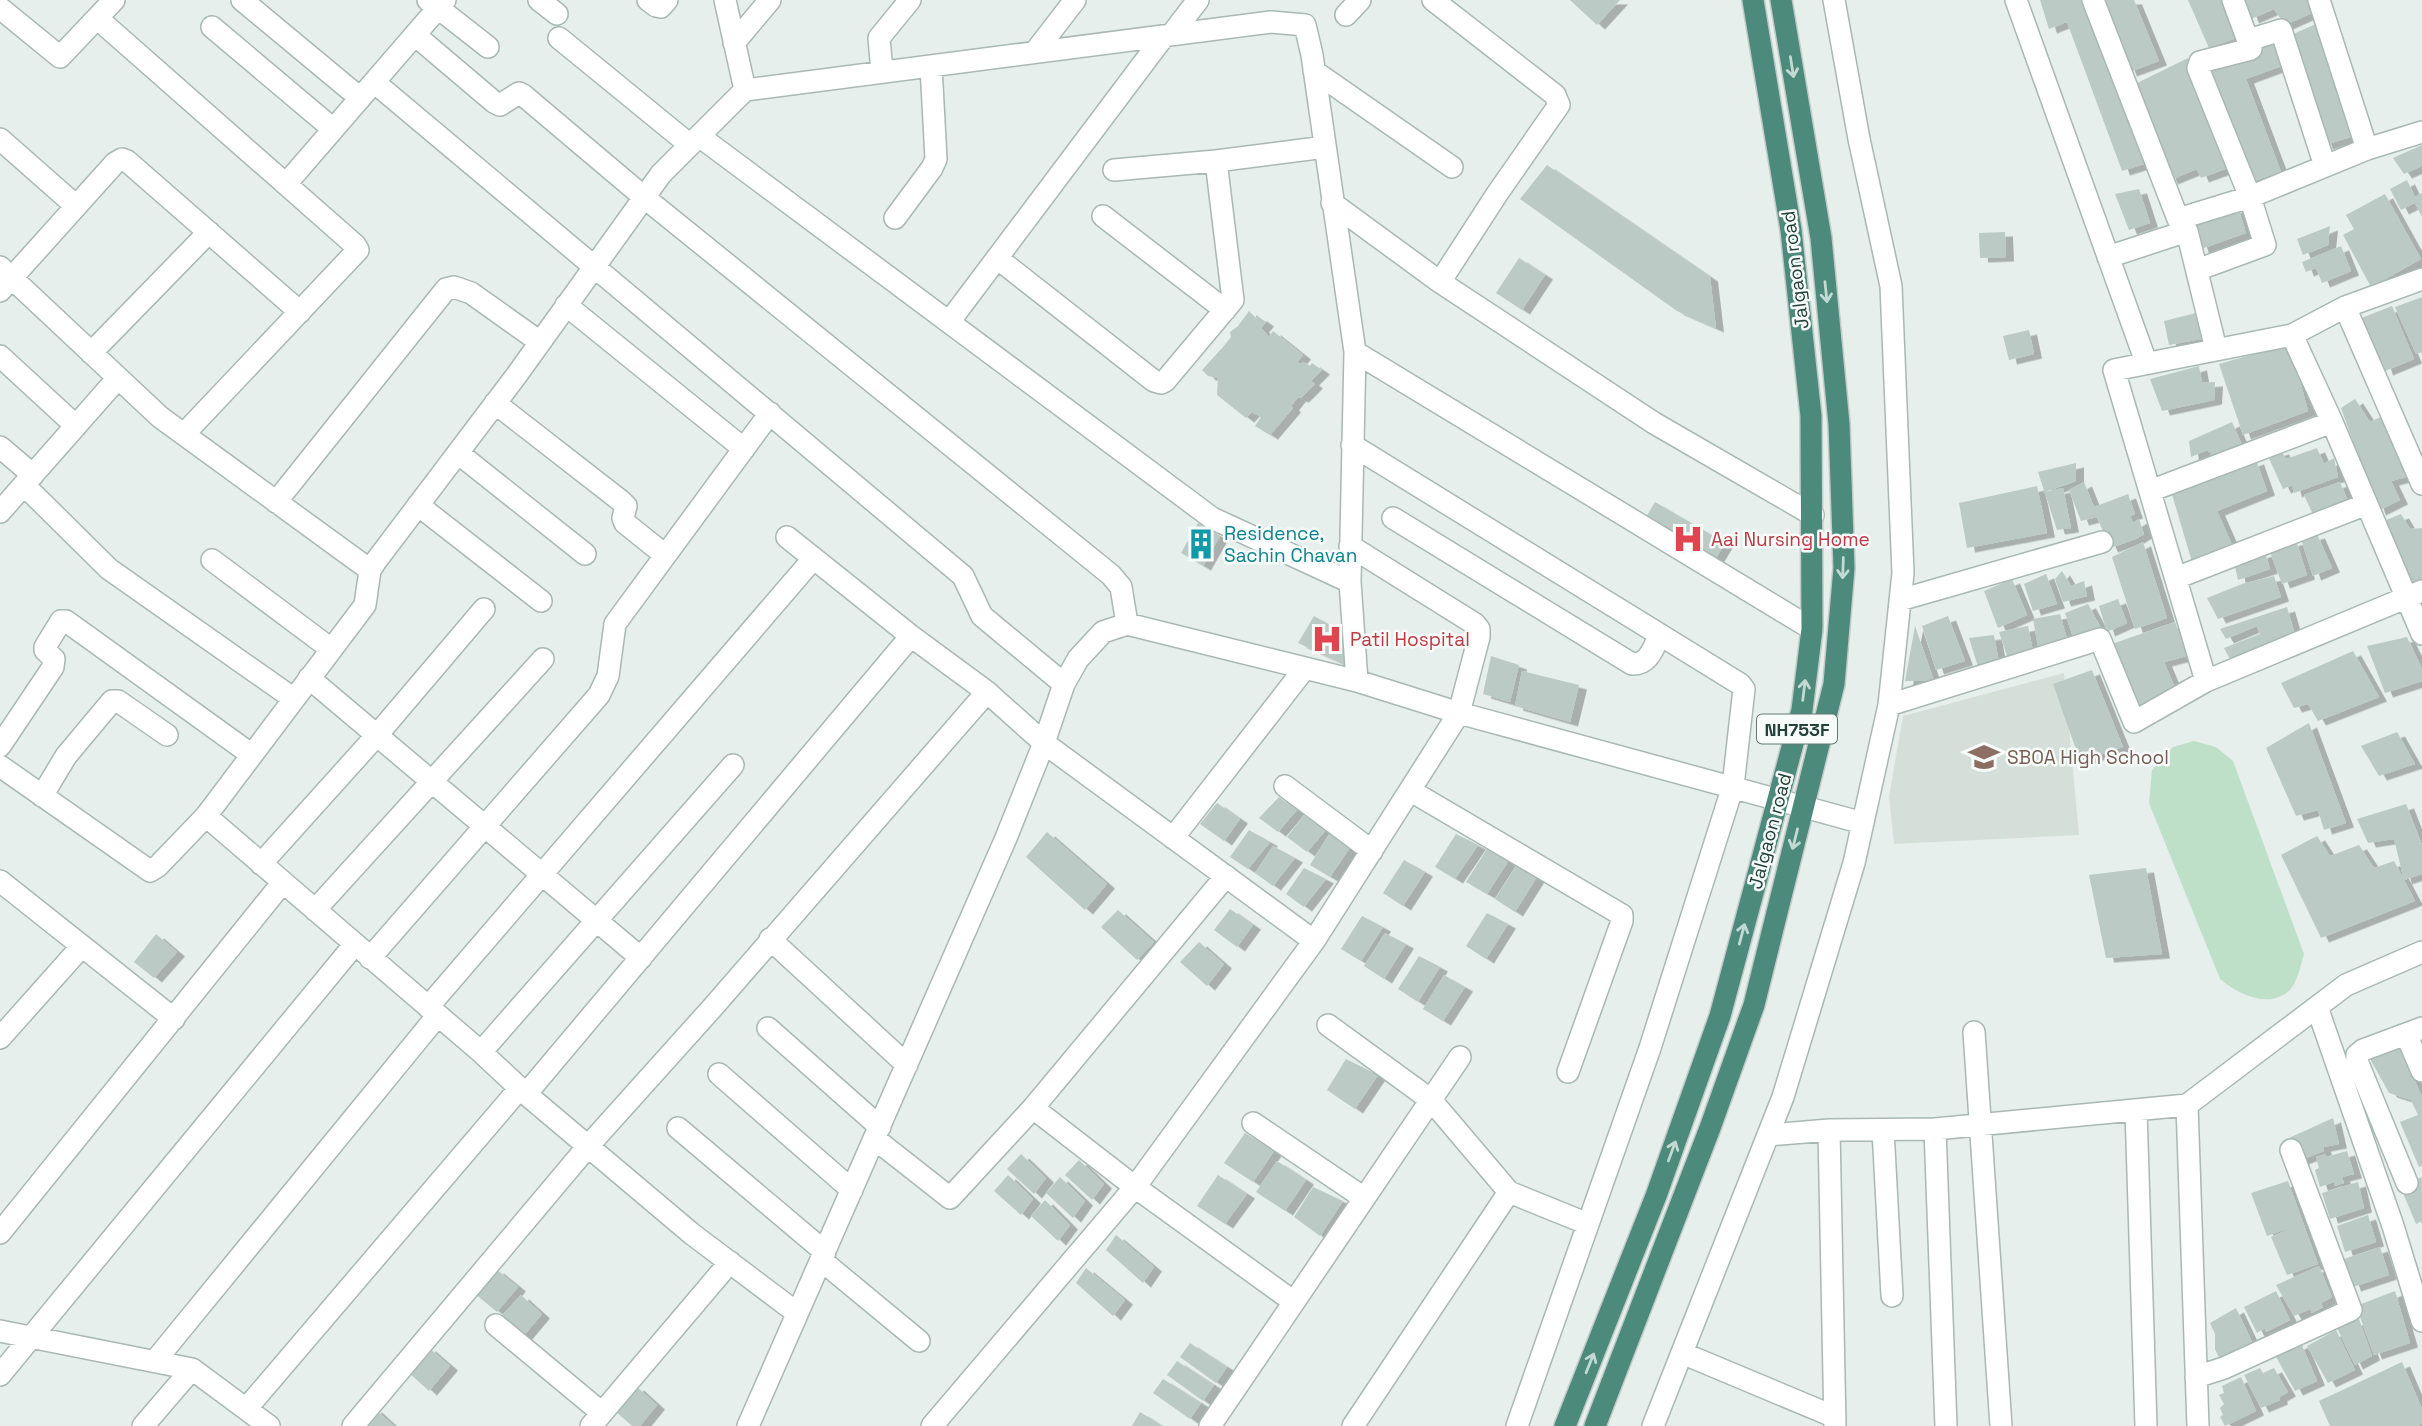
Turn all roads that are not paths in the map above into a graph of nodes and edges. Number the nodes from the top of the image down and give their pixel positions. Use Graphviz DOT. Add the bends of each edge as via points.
graph roads {
  1 [pos="114,0"];
  2 [pos="242,0"];
  3 [pos="539,0"];
  4 [pos="648,0"];
  5 [pos="667,0"];
  6 [pos="725,0"];
  7 [pos="770,0"];
  8 [pos="910,0"];
  9 [pos="1075,0"];
  10 [pos="1198,0"];
  11 [pos="1433,0"];
  12 [pos="1753,0"];
  13 [pos="1781,0"];
  14 [pos="1834,0"];
  15 [pos="2015,0"];
  16 [pos="2093,0"];
  17 [pos="2232,0"];
  18 [pos="2319,0"];
  19 [pos="437,3"];
  20 [pos="0,8"];
  21 [pos="557,14"];
  22 [pos="97,18"];
  23 [pos="212,27"];
  24 [pos="415,35"];
  25 [pos="1168,35"];
  26 [pos="559,38"];
  27 [pos="2249,40"];
  28 [pos="734,43"];
  29 [pos="488,47"];
  30 [pos="1035,52"];
  31 [pos="931,66"];
  32 [pos="1314,71"];
  33 [pos="882,72"];
  34 [pos="367,90"];
  35 [pos="745,90"];
  36 [pos="333,130"];
  37 [pos="2422,132"];
  38 [pos="0,139"];
  39 [pos="695,141"];
  40 [pos="1325,147"];
  41 [pos="2367,149"];
  42 [pos="1216,161"];
  43 [pos="2325,166"];
  44 [pos="1452,167"];
  45 [pos="1114,170"];
  46 [pos="286,184"];
  47 [pos="2250,197"];
  48 [pos="645,198"];
  49 [pos="1332,203"];
  50 [pos="76,206"];
  51 [pos="1103,216"];
  52 [pos="895,218"];
  53 [pos="2183,225"];
  54 [pos="209,232"];
  55 [pos="2108,257"];
  56 [pos="997,258"];
  57 [pos="594,266"];
  58 [pos="2197,270"];
  59 [pos="4,279"];
  60 [pos="2422,279"];
  61 [pos="1440,282"];
  62 [pos="566,304"];
  63 [pos="2345,307"];
  64 [pos="1225,310"];
  65 [pos="300,312"];
  66 [pos="949,322"];
  67 [pos="2292,335"];
  68 [pos="540,342"];
  69 [pos="2216,349"];
  70 [pos="1355,352"];
  71 [pos="91,353"];
  72 [pos="0,356"];
  73 [pos="2146,362"];
  74 [pos="118,378"];
  75 [pos="495,403"];
  76 [pos="770,413"];
  77 [pos="2332,422"];
  78 [pos="76,426"];
  79 [pos="184,434"];
  80 [pos="1352,445"];
  81 [pos="0,447"];
  82 [pos="744,449"];
  83 [pos="458,453"];
  84 [pos="28,480"];
  85 [pos="2422,484"];
  86 [pos="2150,491"];
  87 [pos="276,502"];
  88 [pos="2367,504"];
  89 [pos="418,505"];
  90 [pos="0,512"];
  91 [pos="1813,515"];
  92 [pos="1393,518"];
  93 [pos="787,537"];
  94 [pos="2102,542"];
  95 [pos="1350,546"];
  96 [pos="586,554"];
  97 [pos="665,555"];
  98 [pos="813,559"];
  99 [pos="212,560"];
  100 [pos="370,570"];
  101 [pos="2176,578"];
  102 [pos="1350,582"];
  103 [pos="2414,594"];
  104 [pos="1900,600"];
  105 [pos="541,601"];
  106 [pos="484,609"];
  107 [pos="1127,624"];
  108 [pos="1812,629"];
  109 [pos="2422,634"];
  110 [pos="1660,635"];
  111 [pos="911,636"];
  112 [pos="331,649"];
  113 [pos="542,659"];
  114 [pos="1305,668"];
  115 [pos="309,678"];
  116 [pos="1357,681"];
  117 [pos="2206,681"];
  118 [pos="1064,684"];
  119 [pos="987,692"];
  120 [pos="294,699"];
  121 [pos="1889,705"];
  122 [pos="1459,713"];
  123 [pos="167,735"];
  124 [pos="377,735"];
  125 [pos="1044,743"];
  126 [pos="0,746"];
  127 [pos="252,755"];
  128 [pos="733,765"];
  129 [pos="0,766"];
  130 [pos="433,781"];
  131 [pos="1285,786"];
  132 [pos="1733,786"];
  133 [pos="1411,791"];
  134 [pos="42,796"];
  135 [pos="1779,799"];
  136 [pos="1804,806"];
  137 [pos="206,816"];
  138 [pos="1863,823"];
  139 [pos="487,826"];
  140 [pos="1173,838"];
  141 [pos="1372,851"];
  142 [pos="261,864"];
  143 [pos="542,873"];
  144 [pos="1226,876"];
  145 [pos="0,881"];
  146 [pos="283,883"];
  147 [pos="315,910"];
  148 [pos="597,921"];
  149 [pos="770,939"];
  150 [pos="1314,941"];
  151 [pos="82,946"];
  152 [pos="363,951"];
  153 [pos="2422,952"];
  154 [pos="641,958"];
  155 [pos="2317,1007"];
  156 [pos="433,1011"];
  157 [pos="174,1019"];
  158 [pos="1328,1025"];
  159 [pos="768,1028"];
  160 [pos="1974,1031"];
  161 [pos="2414,1031"];
  162 [pos="0,1038"];
  163 [pos="481,1052"];
  164 [pos="1460,1057"];
  165 [pos="907,1065"];
  166 [pos="2422,1071"];
  167 [pos="1568,1072"];
  168 [pos="719,1074"];
  169 [pos="523,1091"];
  170 [pos="1431,1100"];
  171 [pos="2187,1105"];
  172 [pos="1033,1108"];
  173 [pos="2136,1110"];
  174 [pos="1253,1123"];
  175 [pos="1981,1125"];
  176 [pos="678,1128"];
  177 [pos="1935,1129"];
  178 [pos="1829,1130"];
  179 [pos="1884,1130"];
  180 [pos="877,1133"];
  181 [pos="1768,1135"];
  182 [pos="589,1145"];
  183 [pos="2291,1150"];
  184 [pos="2414,1180"];
  185 [pos="1135,1187"];
  186 [pos="852,1190"];
  187 [pos="1509,1192"];
  188 [pos="2382,1194"];
  189 [pos="1364,1198"];
  190 [pos="1588,1224"];
  191 [pos="0,1233"];
  192 [pos="823,1256"];
  193 [pos="730,1262"];
  194 [pos="1892,1296"];
  195 [pos="1294,1301"];
  196 [pos="797,1313"];
  197 [pos="2422,1321"];
  198 [pos="496,1325"];
  199 [pos="0,1331"];
  200 [pos="31,1337"];
  201 [pos="919,1341"];
  202 [pos="1682,1353"];
  203 [pos="155,1361"];
  204 [pos="191,1369"];
  205 [pos="0,1375"];
  206 [pos="2196,1377"];
  207 [pos="246,1409"];
  208 [pos="596,1420"];
  209 [pos="1835,1422"];
  210 [pos="143,1426"];
  211 [pos="270,1426"];
  212 [pos="353,1426"];
  213 [pos="748,1426"];
  214 [pos="932,1426"];
  215 [pos="1210,1426"];
  216 [pos="1353,1426"];
  217 [pos="1517,1426"];
  218 [pos="1565,1426"];
  219 [pos="1595,1426"];
  220 [pos="1653,1426"];
  221 [pos="1946,1426"];
  222 [pos="2001,1426"];
  223 [pos="2146,1426"];
  224 [pos="2198,1426"];
  1 -- 22 [label="street"];
  2 -- 34 [label="street"];
  3 -- 21 [label="street"];
  4 -- 5 [label="street" via="661,7"];
  6 -- 28 [label="street"];
  7 -- 28 [label="street"];
  8 -- 33 [label="street" via="879,38"];
  9 -- 30 [label="street"];
  10 -- 25 [label="street"];
  11 -- 61 [label="street" via="1555,95 1559,105"];
  12 -- 91 [label="highway, Jalgaon road / NH753F" via="1791,230 1811,416"];
  13 -- 136 [label="highway, Jalgaon road / NH753F, one-way" via="1821,238 1839,424 1844,568 1834,684"];
  14 -- 104 [label="street" via="1891,286 1902,546"];
  15 -- 55 [label="street"];
  16 -- 53 [label="street"];
  17 -- 27 [label="street"];
  18 -- 41 [label="street"];
  19 -- 24 [label="street"];
  19 -- 29 [label="street"];
  20 -- 22 [label="street" via="60,57"];
  22 -- 46 [label="street"];
  23 -- 36 [label="street"];
  24 -- 34 [label="street"];
  24 -- 48 [label="street" via="494,102 500,105 513,95 523,95"];
  25 -- 30 [label="street"];
  25 -- 32 [label="street" via="1271,22 1305,25"];
  25 -- 56 [label="street"];
  26 -- 39 [label="street"];
  27 -- 43 [label="street" via="2281,30"];
  27 -- 47 [label="street" via="2251,48 2200,62 2198,68"];
  28 -- 35 [label="street"];
  30 -- 31 [label="street"];
  31 -- 33 [label="street"];
  31 -- 52 [label="street" via="936,159"];
  32 -- 40 [label="street"];
  32 -- 44 [label="street"];
  33 -- 35 [label="street"];
  34 -- 36 [label="street"];
  34 -- 57 [label="street"];
  35 -- 39 [label="street"];
  36 -- 46 [label="street"];
  37 -- 41 [label="street"];
  38 -- 50 [label="street"];
  39 -- 48 [label="street" via="661,174"];
  39 -- 66 [label="street"];
  40 -- 42 [label="street"];
  40 -- 49 [label="street"];
  41 -- 43 [label="street"];
  42 -- 45 [label="street"];
  42 -- 64 [label="street" via="1234,295"];
  43 -- 47 [label="street"];
  46 -- 65 [label="street" via="358,250"];
  47 -- 53 [label="street"];
  47 -- 58 [label="street" via="2265,245"];
  48 -- 57 [label="street"];
  48 -- 107 [label="street" via="1118,581"];
  49 -- 61 [label="street"];
  49 -- 70 [label="street"];
  50 -- 54 [label="street" via="122,159"];
  50 -- 59 [label="street"];
  51 -- 64 [label="street"];
  53 -- 55 [label="street"];
  53 -- 58 [label="street"];
  54 -- 65 [label="street"];
  54 -- 71 [label="street"];
  55 -- 73 [label="street"];
  56 -- 64 [label="street" via="1161,383"];
  56 -- 66 [label="street"];
  57 -- 62 [label="street"];
  57 -- 76 [label="street"];
  58 -- 69 [label="street"];
  59 -- 71 [label="street"];
  60 -- 63 [label="street"];
  61 -- 91 [label="street" via="1654,423"];
  62 -- 68 [label="street"];
  62 -- 82 [label="street"];
  63 -- 67 [label="street"];
  63 -- 85 [label="street"];
  65 -- 79 [label="street"];
  66 -- 102 [label="street" via="1212,518"];
  67 -- 69 [label="street"];
  67 -- 77 [label="street"];
  68 -- 75 [label="street"];
  68 -- 87 [label="street" via="471,293 446,289"];
  69 -- 73 [label="street"];
  70 -- 80 [label="street"];
  70 -- 108 [label="street"];
  71 -- 74 [label="street"];
  72 -- 78 [label="street"];
  73 -- 86 [label="street" via="2114,370"];
  74 -- 78 [label="street"];
  74 -- 79 [label="street"];
  75 -- 83 [label="street"];
  75 -- 97 [label="street" via="621,501 626,506 625,523"];
  76 -- 82 [label="street"];
  76 -- 118 [label="street" via="963,576 982,616"];
  77 -- 86 [label="street"];
  77 -- 88 [label="street"];
  78 -- 84 [label="street"];
  79 -- 87 [label="street"];
  80 -- 95 [label="street"];
  80 -- 110 [label="street"];
  81 -- 84 [label="street"];
  82 -- 97 [label="street"];
  83 -- 89 [label="street"];
  83 -- 96 [label="street"];
  84 -- 90 [label="street"];
  84 -- 120 [label="street" via="109,569"];
  86 -- 101 [label="street"];
  87 -- 100 [label="street"];
  88 -- 101 [label="street"];
  88 -- 103 [label="street"];
  89 -- 100 [label="street"];
  89 -- 105 [label="street"];
  91 -- 108 [label="highway, Jalgaon road / NH753F"];
  92 -- 110 [label="street" via="1632,664 1646,662"];
  93 -- 98 [label="street"];
  94 -- 104 [label="street"];
  95 -- 102 [label="street"];
  95 -- 122 [label="street" via="1479,629"];
  97 -- 139 [label="street" via="615,624 608,676 599,695"];
  98 -- 111 [label="street"];
  98 -- 143 [label="street"];
  99 -- 112 [label="street"];
  100 -- 112 [label="street" via="365,604"];
  101 -- 117 [label="street"];
  102 -- 116 [label="street"];
  103 -- 109 [label="street"];
  103 -- 117 [label="street"];
  104 -- 121 [label="street"];
  106 -- 124 [label="street"];
  107 -- 114 [label="street"];
  107 -- 118 [label="street" via="1103,632 1088,646"];
  135 -- 108 [label="highway, Jalgaon road / NH753F, one-way" via="1802,710"];
  110 -- 132 [label="street" via="1744,689"];
  111 -- 119 [label="street"];
  111 -- 154 [label="street"];
  112 -- 115 [label="street"];
  113 -- 130 [label="street"];
  114 -- 116 [label="street"];
  114 -- 140 [label="street"];
  115 -- 120 [label="street"];
  115 -- 124 [label="street"];
  116 -- 122 [label="street"];
  117 -- 121 [label="street" via="2134,722 2100,639"];
  118 -- 125 [label="street"];
  119 -- 125 [label="street"];
  119 -- 149 [label="street"];
  120 -- 127 [label="street"];
  121 -- 138 [label="street"];
  122 -- 132 [label="street"];
  122 -- 133 [label="street"];
  123 -- 134 [label="street" via="112,701 66,756"];
  124 -- 130 [label="street"];
  124 -- 142 [label="street"];
  125 -- 140 [label="street"];
  125 -- 165 [label="street"];
  126 -- 127 [label="street" via="53,667 54,659 45,646 61,621 66,621"];
  127 -- 137 [label="street"];
  128 -- 148 [label="street"];
  129 -- 134 [label="street"];
  130 -- 139 [label="street"];
  130 -- 147 [label="street"];
  131 -- 141 [label="street"];
  132 -- 135 [label="street"];
  132 -- 190 [label="street" via="1653,1040"];
  133 -- 141 [label="street"];
  133 -- 167 [label="street" via="1622,915"];
  134 -- 137 [label="street" via="150,871"];
  135 -- 136 [label="street"];
  218 -- 135 [label="highway, Jalgaon road / NH753F, one-way" via="1656,1196 1720,1016"];
  136 -- 138 [label="street"];
  136 -- 219 [label="highway, Jalgaon road / NH753F, one-way" via="1754,1005"];
  137 -- 142 [label="street"];
  138 -- 181 [label="street" via="1828,955"];
  139 -- 143 [label="street"];
  139 -- 152 [label="street"];
  140 -- 144 [label="street"];
  141 -- 150 [label="street"];
  142 -- 146 [label="street"];
  143 -- 148 [label="street"];
  143 -- 156 [label="street"];
  144 -- 150 [label="street"];
  144 -- 172 [label="street"];
  145 -- 151 [label="street"];
  146 -- 147 [label="street"];
  146 -- 157 [label="street"];
  147 -- 152 [label="street"];
  148 -- 154 [label="street"];
  148 -- 163 [label="street"];
  149 -- 165 [label="street"];
  149 -- 182 [label="street"];
  150 -- 185 [label="street"];
  151 -- 157 [label="street"];
  151 -- 162 [label="street"];
  152 -- 156 [label="street"];
  152 -- 200 [label="street"];
  153 -- 155 [label="street" via="2346,985"];
  154 -- 169 [label="street"];
  155 -- 171 [label="street"];
  155 -- 188 [label="street"];
  156 -- 163 [label="street"];
  156 -- 203 [label="street"];
  157 -- 191 [label="street"];
  158 -- 170 [label="street"];
  159 -- 180 [label="street"];
  160 -- 175 [label="street"];
  161 -- 166 [label="street"];
  161 -- 184 [label="street" via="2359,1052 2357,1061"];
  163 -- 169 [label="street"];
  164 -- 170 [label="street"];
  165 -- 180 [label="street"];
  168 -- 186 [label="street"];
  169 -- 182 [label="street"];
  169 -- 207 [label="street"];
  170 -- 187 [label="street"];
  170 -- 189 [label="street"];
  171 -- 173 [label="street"];
  171 -- 206 [label="street"];
  172 -- 180 [label="street" via="950,1198"];
  172 -- 185 [label="street"];
  173 -- 175 [label="street"];
  173 -- 223 [label="street"];
  174 -- 189 [label="street"];
  175 -- 177 [label="street"];
  175 -- 222 [label="street"];
  176 -- 192 [label="street"];
  177 -- 179 [label="street"];
  177 -- 221 [label="street"];
  178 -- 179 [label="street"];
  178 -- 181 [label="street"];
  178 -- 209 [label="street"];
  179 -- 194 [label="street"];
  180 -- 186 [label="street"];
  181 -- 202 [label="street"];
  182 -- 193 [label="street"];
  182 -- 212 [label="street"];
  183 -- 206 [label="street" via="2351,1310"];
  184 -- 188 [label="street"];
  185 -- 195 [label="street"];
  185 -- 214 [label="street"];
  186 -- 192 [label="street"];
  187 -- 190 [label="street"];
  187 -- 216 [label="street"];
  188 -- 197 [label="street"];
  189 -- 195 [label="street"];
  190 -- 217 [label="street"];
  192 -- 196 [label="street"];
  192 -- 201 [label="street"];
  193 -- 196 [label="street"];
  193 -- 208 [label="street"];
  195 -- 215 [label="street"];
  196 -- 213 [label="street"];
  198 -- 208 [label="street"];
  199 -- 200 [label="street"];
  200 -- 203 [label="street"];
  200 -- 205 [label="street"];
  202 -- 209 [label="street"];
  202 -- 220 [label="street"];
  203 -- 204 [label="street"];
  204 -- 207 [label="street"];
  204 -- 210 [label="street"];
  206 -- 224 [label="street"];
  207 -- 211 [label="street"];
}
